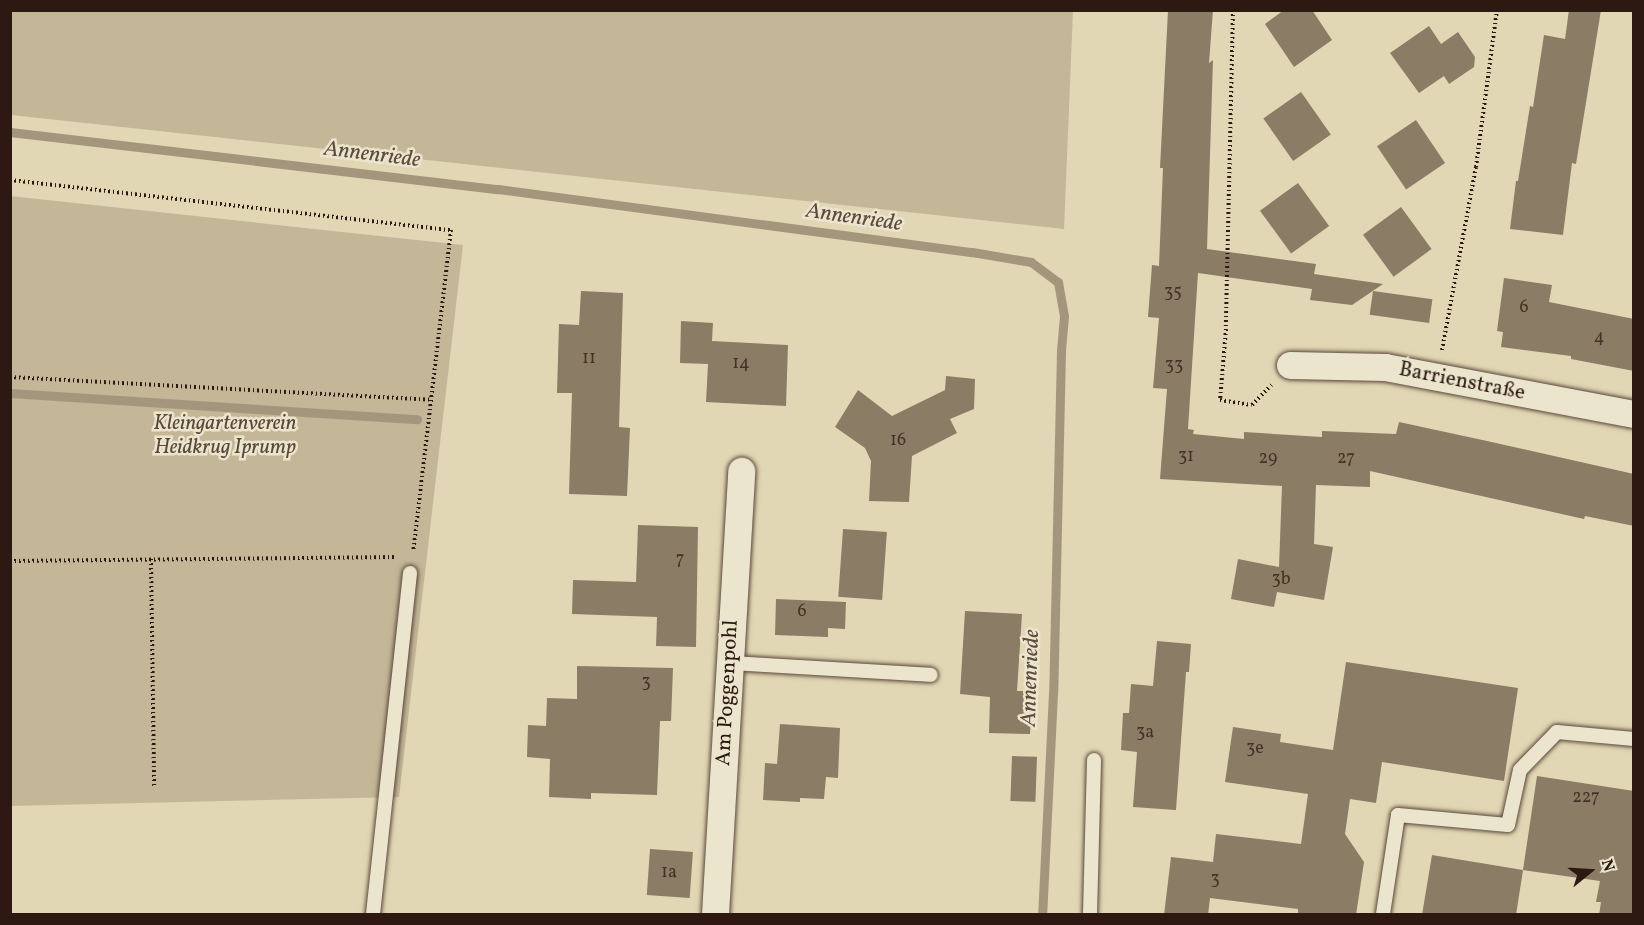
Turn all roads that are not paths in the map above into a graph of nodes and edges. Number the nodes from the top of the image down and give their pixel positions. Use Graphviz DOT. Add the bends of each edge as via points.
graph roads {
  1 [pos="1290,365"];
  2 [pos="1634,414"];
  3 [pos="741,471"];
  4 [pos="410,573"];
  5 [pos="730,663"];
  6 [pos="931,675"];
  7 [pos="1634,739"];
  8 [pos="1094,760"];
  9 [pos="373,915"];
  10 [pos="715,915"];
  11 [pos="1090,915"];
  12 [pos="1383,915"];
  1 -- 2 [label="street, Barrienstraße" via="1385,367"];
  3 -- 5 [label="street, Am Poggenpohl"];
  4 -- 9 [label="lane"];
  5 -- 6 [label="lane"];
  5 -- 10 [label="street, Am Poggenpohl"];
  7 -- 12 [label="lane" via="1557,732 1520,770 1508,825 1398,815"];
  8 -- 11 [label="lane"];
}
